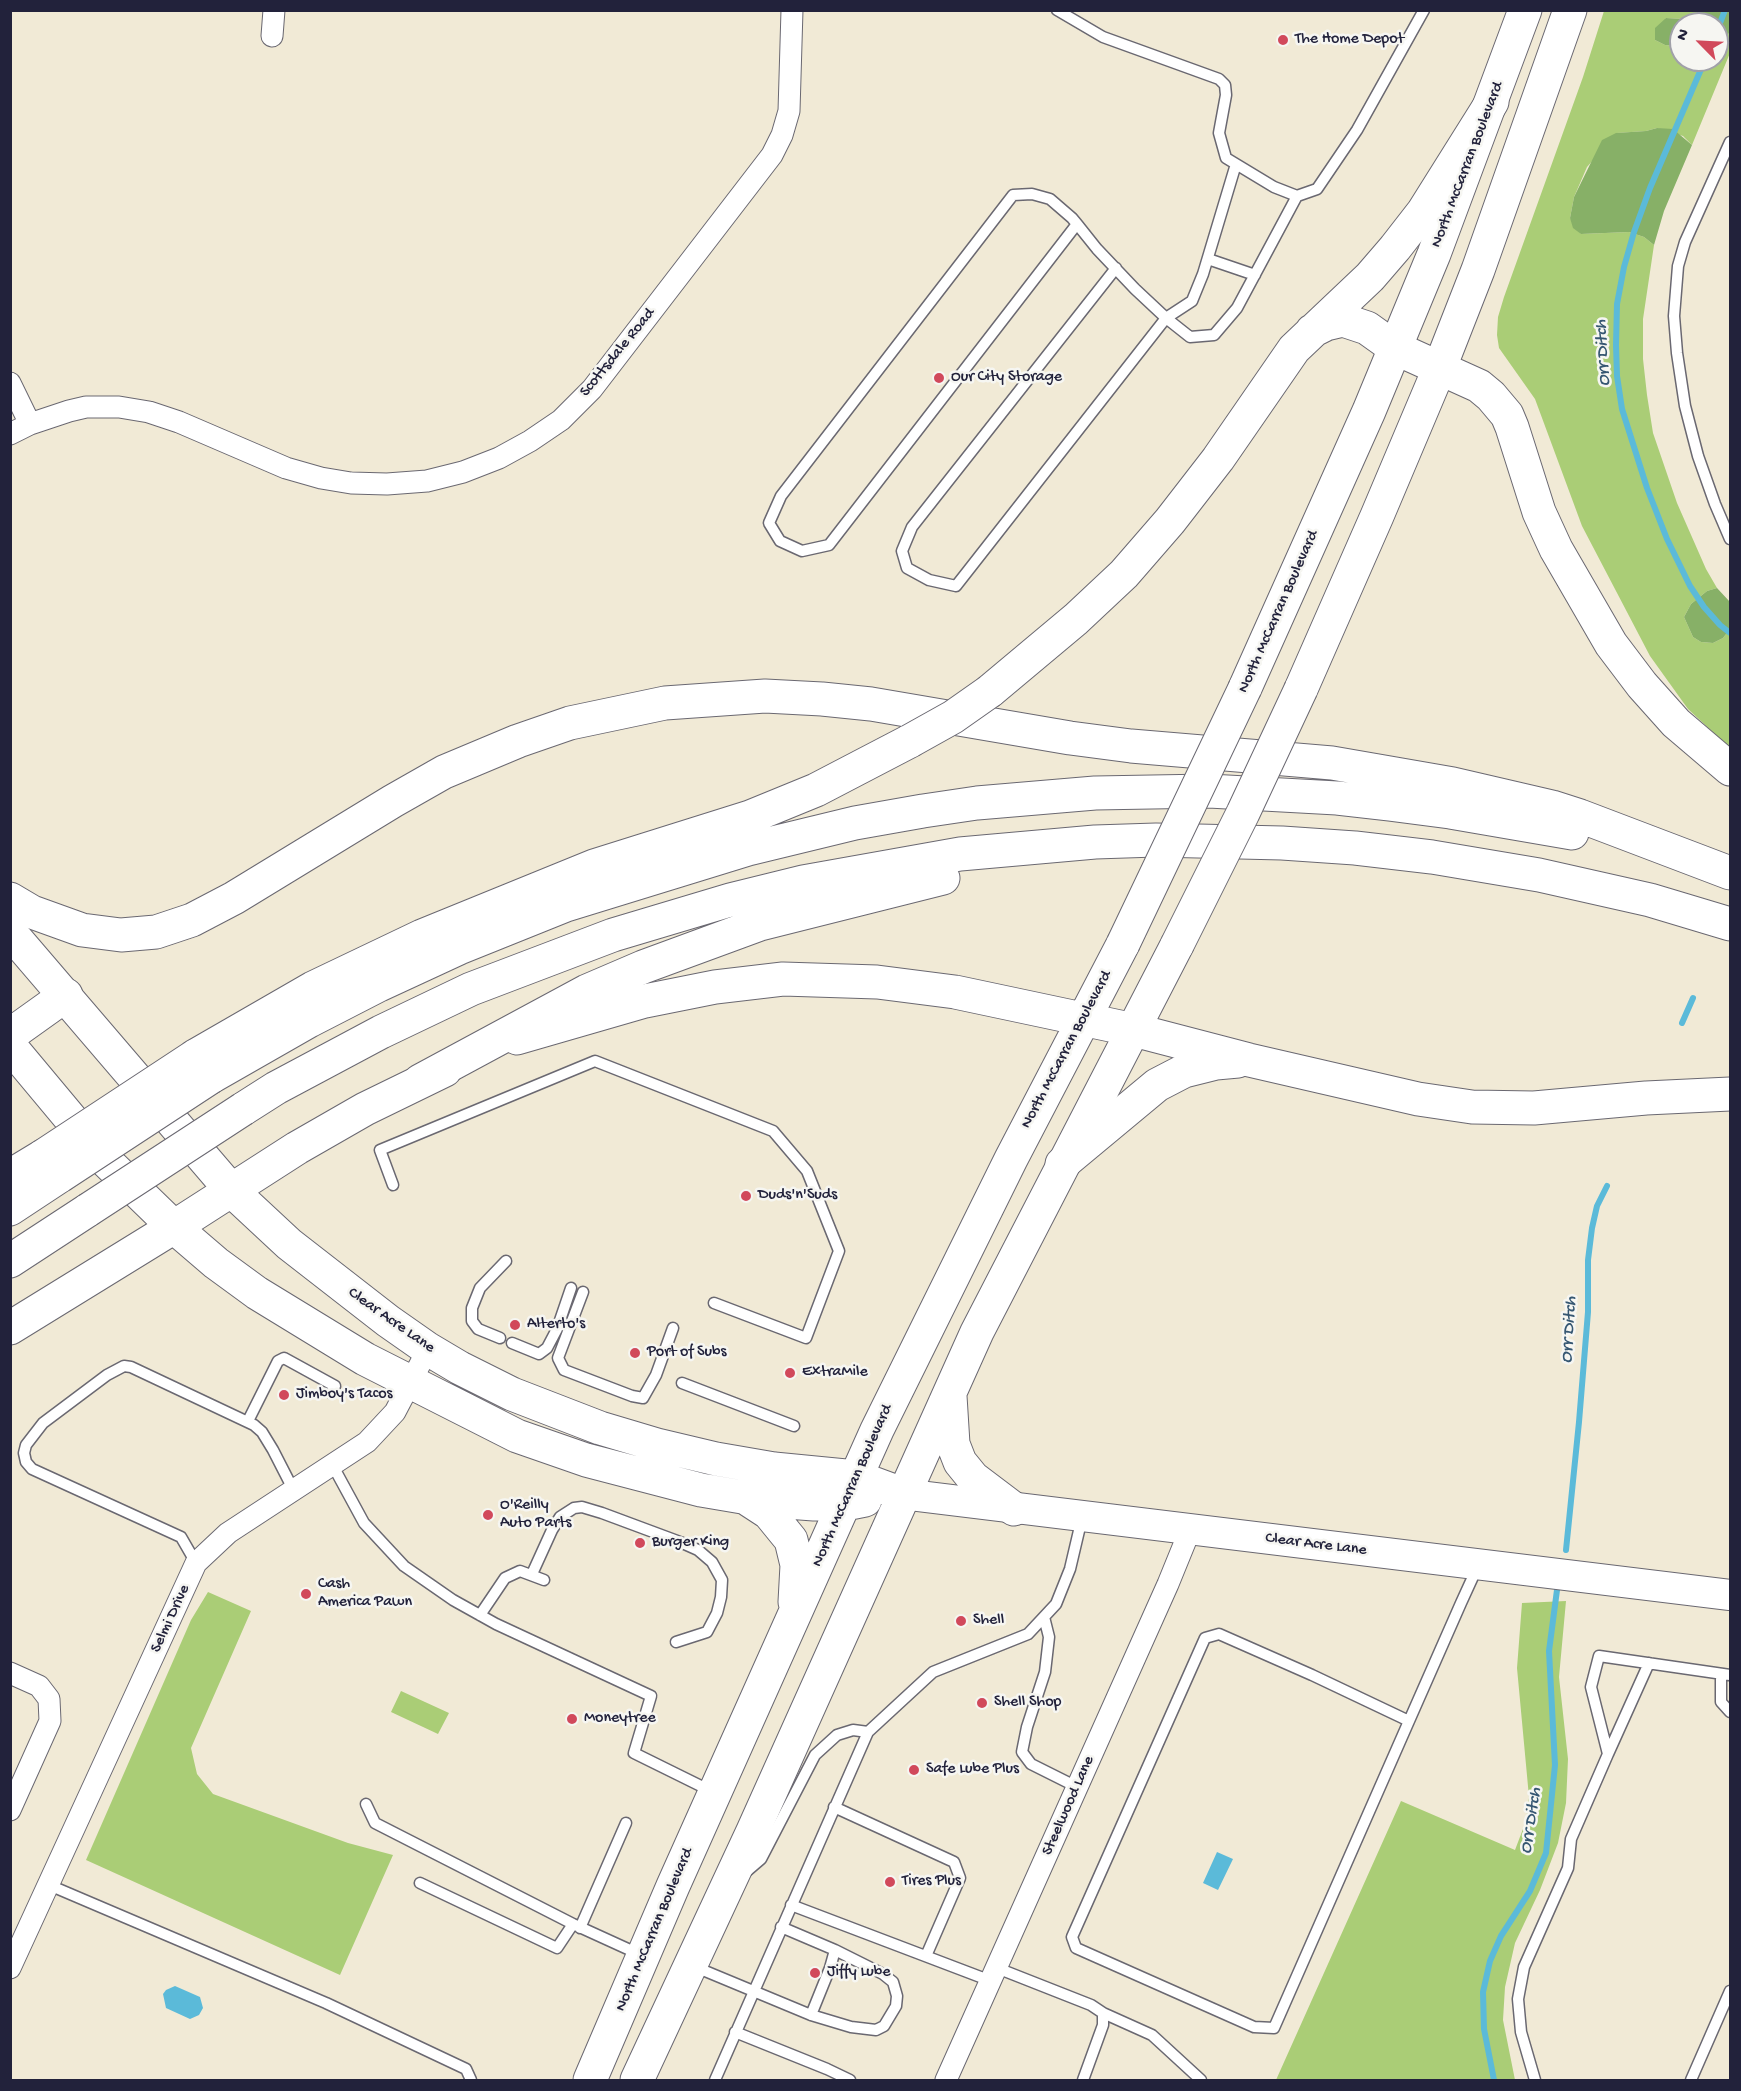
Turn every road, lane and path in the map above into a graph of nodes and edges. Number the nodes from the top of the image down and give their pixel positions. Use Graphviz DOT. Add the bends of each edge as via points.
graph roads {
  1 [pos="274,10"];
  2 [pos="792,10"];
  3 [pos="1057,10"];
  4 [pos="1424,10"];
  5 [pos="1525,10"];
  6 [pos="1570,10"];
  7 [pos="272,36"];
  8 [pos="1491,102"];
  9 [pos="1731,142"];
  10 [pos="1236,164"];
  11 [pos="1297,196"];
  12 [pos="1077,224"];
  13 [pos="1208,259"];
  14 [pos="1116,268"];
  15 [pos="1255,275"];
  16 [pos="1166,318"];
  17 [pos="1310,332"];
  18 [pos="1395,348"];
  19 [pos="1440,367"];
  20 [pos="10,383"];
  21 [pos="30,424"];
  22 [pos="10,434"];
  23 [pos="1731,539"];
  24 [pos="1731,769"];
  25 [pos="1215,841"];
  26 [pos="1731,873"];
  27 [pos="10,899"];
  28 [pos="1731,924"];
  29 [pos="10,932"];
  30 [pos="66,995"];
  31 [pos="1083,1020"];
  32 [pos="1134,1030"];
  33 [pos="10,1035"];
  34 [pos="10,1046"];
  35 [pos="1249,1060"];
  36 [pos="203,1067"];
  37 [pos="420,1081"];
  38 [pos="1731,1094"];
  39 [pos="1062,1164"];
  40 [pos="51,1166"];
  41 [pos="10,1176"];
  42 [pos="393,1185"];
  43 [pos="231,1190"];
  44 [pos="10,1209"];
  45 [pos="174,1227"];
  46 [pos="10,1261"];
  47 [pos="506,1262"];
  48 [pos="571,1288"];
  49 [pos="583,1292"];
  50 [pos="714,1303"];
  51 [pos="673,1328"];
  52 [pos="10,1329"];
  53 [pos="500,1338"];
  54 [pos="512,1343"];
  55 [pos="428,1349"];
  56 [pos="412,1383"];
  57 [pos="682,1383"];
  58 [pos="950,1388"];
  59 [pos="331,1393"];
  60 [pos="248,1421"];
  61 [pos="794,1426"];
  62 [pos="333,1466"];
  63 [pos="850,1490"];
  64 [pos="294,1491"];
  65 [pos="902,1494"];
  66 [pos="744,1497"];
  67 [pos="1014,1509"];
  68 [pos="1082,1517"];
  69 [pos="1190,1530"];
  70 [pos="196,1563"];
  71 [pos="1478,1564"];
  72 [pos="532,1574"];
  73 [pos="544,1580"];
  74 [pos="1731,1595"];
  75 [pos="480,1615"];
  76 [pos="1044,1617"];
  77 [pos="793,1619"];
  78 [pos="676,1642"];
  79 [pos="1649,1663"];
  80 [pos="10,1673"];
  81 [pos="1726,1675"];
  82 [pos="1731,1712"];
  83 [pos="1409,1721"];
  84 [pos="868,1732"];
  85 [pos="1608,1754"];
  86 [pos="1077,1787"];
  87 [pos="715,1792"];
  88 [pos="366,1804"];
  89 [pos="834,1807"];
  90 [pos="10,1810"];
  91 [pos="626,1823"];
  92 [pos="420,1883"];
  93 [pos="49,1885"];
  94 [pos="724,1892"];
  95 [pos="791,1905"];
  96 [pos="576,1926"];
  97 [pos="781,1928"];
  98 [pos="835,1950"];
  99 [pos="643,1956"];
  100 [pos="926,1956"];
  101 [pos="690,1965"];
  102 [pos="10,1968"];
  103 [pos="994,1974"];
  104 [pos="753,1991"];
  105 [pos="1731,1991"];
  106 [pos="1103,2013"];
  107 [pos="811,2014"];
  108 [pos="735,2032"];
  109 [pos="471,2080"];
  110 [pos="590,2080"];
  111 [pos="637,2080"];
  112 [pos="715,2080"];
  113 [pos="850,2080"];
  114 [pos="946,2080"];
  115 [pos="1083,2080"];
  116 [pos="1201,2080"];
  117 [pos="1536,2080"];
  118 [pos="1691,2080"];
  1 -- 7 [label="street"];
  2 -- 21 [label="street, Scottsdale Road" via="789,111 772,155 592,388 561,420 499,458 427,481 351,483 286,468 149,412 86,407"];
  3 -- 10 [label="lane" via="1103,37 1219,79 1225,85 1226,95 1219,134 1226,158"];
  4 -- 11 [label="lane" via="1357,130 1317,189"];
  5 -- 8 [label="main road, North McCarran Boulevard"];
  6 -- 19 [label="main road"];
  8 -- 17 [label="main road" via="1423,212 1395,248 1370,277"];
  8 -- 18 [label="main road, North McCarran Boulevard"];
  9 -- 23 [label="lane" via="1685,242 1678,266 1674,316 1685,406 1711,495"];
  10 -- 11 [label="lane"];
  10 -- 13 [label="lane"];
  11 -- 15 [label="lane"];
  12 -- 12 [label="lane" via="1050,200 1032,194 1013,195 781,496 769,523 780,541 802,551 829,545"];
  12 -- 14 [label="lane"];
  13 -- 15 [label="lane"];
  13 -- 16 [label="lane" via="1192,301"];
  14 -- 16 [label="lane"];
  14 -- 16 [label="lane" via="912,526 902,550 907,568 929,580 956,586"];
  15 -- 16 [label="lane" via="1237,308 1214,335 1190,337"];
  17 -- 18 [label="main road" via="1343,320 1367,328"];
  17 -- 36 [label="main road, bridge" via="1218,459 1124,574 990,691 953,717 816,790 761,812 594,866 422,936 313,988"];
  18 -- 19 [label="main road"];
  18 -- 31 [label="main road, North McCarran Boulevard, bridge" via="1245,688"];
  19 -- 24 [label="main road" via="1479,386 1501,406 1512,427 1539,512 1611,644 1676,723"];
  19 -- 32 [label="main road, bridge" via="1301,688"];
  20 -- 21 [label="street"];
  21 -- 22 [label="street, Scottsdale Road"];
  25 -- 28 [label="main road" via="1354,848 1462,862 1617,892"];
  25 -- 37 [label="main road" via="1027,860 760,924 587,991"];
  25 -- 46 [label="main road, bridge" via="1095,842 960,854 803,882 613,935 471,989 371,1037 243,1109"];
  26 -- 27 [label="main road" via="1552,807 1453,784 1332,763 1070,738 871,704 765,696 665,703 570,723 518,741 444,772 234,898 192,920 156,932 121,935 82,930 32,912"];
  26 -- 36 [label="main road" via="1577,834 1337,798 1209,791 1095,793 977,803 796,837 566,905 459,948 345,1002 242,1058"];
  29 -- 30 [label="main road, Clear Acre Lane"];
  30 -- 33 [label="main road"];
  30 -- 43 [label="main road, Clear Acre Lane"];
  31 -- 32 [label="main road"];
  31 -- 37 [label="main road" via="955,992 877,982 783,979 715,987 594,1014 526,1035"];
  31 -- 63 [label="main road, North McCarran Boulevard" via="940,1300"];
  32 -- 35 [label="main road"];
  32 -- 39 [label="main road"];
  34 -- 45 [label="main road, Clear Acre Lane" via="106,1161"];
  35 -- 38 [label="main road" via="1418,1099 1472,1107 1534,1108"];
  35 -- 39 [label="main road" via="1184,1071 1157,1085"];
  36 -- 40 [label="main road, bridge"];
  37 -- 43 [label="main road" via="297,1148"];
  39 -- 58 [label="main road"];
  40 -- 41 [label="main road"];
  40 -- 44 [label="main road"];
  42 -- 50 [label="lane" via="380,1150 595,1061 773,1131 807,1171 839,1251 806,1338"];
  43 -- 45 [label="main road"];
  43 -- 55 [label="main road, Clear Acre Lane" via="289,1244"];
  45 -- 52 [label="main road"];
  45 -- 56 [label="main road, Clear Acre Lane" via="257,1293"];
  47 -- 53 [label="lane" via="480,1288 472,1308 472,1321 478,1329"];
  48 -- 54 [label="lane" via="547,1348 539,1354"];
  49 -- 51 [label="lane" via="558,1358 564,1370 644,1398"];
  55 -- 56 [label="street, Selmi Drive"];
  55 -- 63 [label="main road, Clear Acre Lane" via="512,1394 622,1435"];
  56 -- 62 [label="street, Selmi Drive" via="388,1421"];
  56 -- 66 [label="main road, Clear Acre Lane" via="517,1436 554,1450 652,1478"];
  57 -- 61 [label="lane"];
  58 -- 65 [label="main road"];
  58 -- 67 [label="main road" via="950,1428 960,1462 973,1478"];
  59 -- 60 [label="lane" via="335,1386 284,1359 278,1361"];
  60 -- 64 [label="lane" via="262,1432"];
  60 -- 70 [label="lane" via="124,1366 43,1423 26,1445 26,1462 32,1469 181,1537"];
  62 -- 64 [label="street, Selmi Drive"];
  62 -- 75 [label="lane" via="364,1523 397,1558"];
  63 -- 65 [label="main road, Clear Acre Lane"];
  63 -- 66 [label="main road, Clear Acre Lane" via="800,1503"];
  63 -- 77 [label="main road, North McCarran Boulevard"];
  64 -- 70 [label="street, Selmi Drive" via="228,1533"];
  65 -- 67 [label="street, Clear Acre Lane"];
  65 -- 94 [label="main road"];
  66 -- 77 [label="main road" via="769,1513 791,1540 797,1565"];
  67 -- 68 [label="street, Clear Acre Lane"];
  68 -- 69 [label="street, Clear Acre Lane"];
  68 -- 76 [label="lane" via="1070,1569 1056,1604"];
  69 -- 71 [label="street, Clear Acre Lane"];
  69 -- 86 [label="street, Steelwood Lane"];
  70 -- 93 [label="street, Selmi Drive"];
  71 -- 74 [label="street, Clear Acre Lane"];
  71 -- 83 [label="lane"];
  72 -- 73 [label="lane"];
  72 -- 75 [label="lane" via="520,1570 505,1578"];
  72 -- 78 [label="lane" via="560,1517 574,1508 602,1513 698,1550 712,1562 722,1580 721,1597 706,1632"];
  75 -- 87 [label="lane" via="651,1696 634,1753"];
  76 -- 84 [label="lane" via="1028,1634 933,1672"];
  76 -- 86 [label="lane" via="1050,1637 1045,1672 1022,1752 1031,1764"];
  77 -- 87 [label="main road, North McCarran Boulevard"];
  79 -- 81 [label="lane"];
  79 -- 85 [label="lane"];
  79 -- 85 [label="lane" via="1599,1656 1591,1687"];
  80 -- 90 [label="street" via="39,1686 49,1699 50,1721"];
  81 -- 82 [label="lane" via="1721,1702"];
  83 -- 83 [label="lane" via="1274,2028 1254,2028 1076,1948 1072,1937 1205,1638 1219,1634"];
  84 -- 89 [label="lane"];
  84 -- 94 [label="lane" via="853,1730 837,1735 815,1755 761,1859"];
  85 -- 117 [label="lane" via="1571,1839 1568,1868 1524,1967 1518,1999 1521,2032"];
  86 -- 103 [label="street, Steelwood Lane"];
  87 -- 99 [label="main road, North McCarran Boulevard"];
  88 -- 96 [label="lane" via="375,1823"];
  89 -- 95 [label="lane"];
  89 -- 100 [label="lane" via="954,1862 960,1878"];
  91 -- 96 [label="lane"];
  92 -- 96 [label="lane" via="557,1948"];
  93 -- 102 [label="street, Selmi Drive"];
  93 -- 109 [label="lane" via="326,2003 466,2069"];
  94 -- 101 [label="main road"];
  95 -- 97 [label="lane"];
  95 -- 100 [label="lane"];
  96 -- 99 [label="lane"];
  97 -- 98 [label="lane"];
  97 -- 104 [label="lane"];
  98 -- 107 [label="lane"];
  98 -- 107 [label="lane" via="893,1982 896,2006 884,2026 876,2030 851,2028"];
  99 -- 110 [label="main road, North McCarran Boulevard"];
  100 -- 103 [label="lane"];
  101 -- 104 [label="lane"];
  101 -- 111 [label="main road"];
  103 -- 106 [label="lane" via="1091,2005"];
  103 -- 114 [label="street, Steelwood Lane"];
  104 -- 107 [label="lane"];
  104 -- 108 [label="lane"];
  105 -- 118 [label="lane"];
  106 -- 115 [label="lane" via="1103,2025"];
  106 -- 116 [label="lane" via="1152,2036"];
  108 -- 112 [label="lane"];
  108 -- 113 [label="lane"];
}
